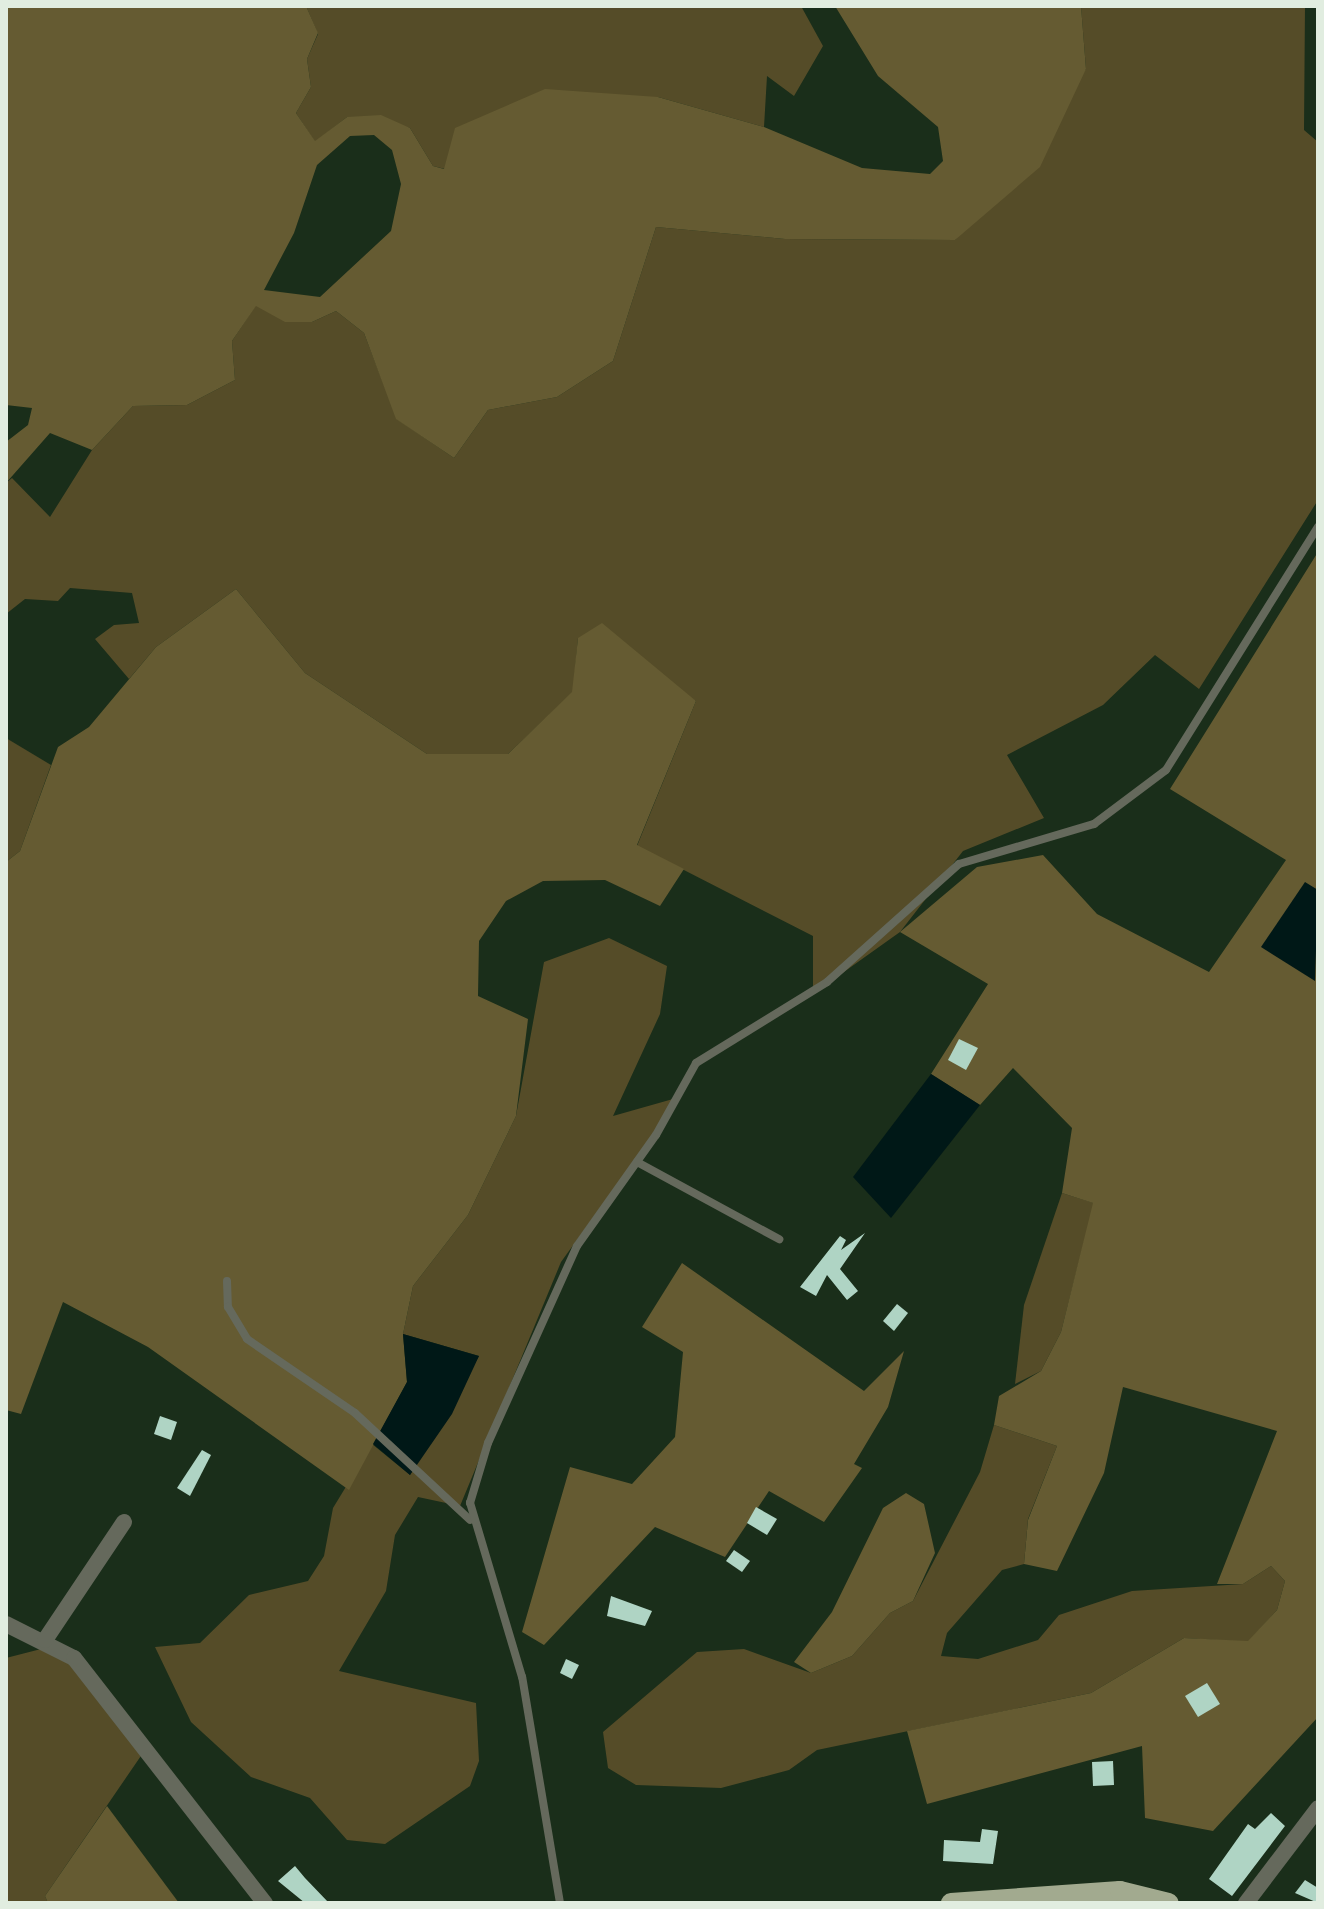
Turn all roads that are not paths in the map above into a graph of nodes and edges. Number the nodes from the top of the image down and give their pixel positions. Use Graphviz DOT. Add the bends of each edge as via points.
graph roads {
  1 [pos="1318,527"];
  2 [pos="637,1162"];
  3 [pos="779,1239"];
  4 [pos="227,1281"];
  5 [pos="470,1520"];
  6 [pos="124,1522"];
  7 [pos="6,1624"];
  8 [pos="45,1640"];
  9 [pos="1318,1808"];
  10 [pos="265,1903"];
  11 [pos="560,1903"];
  12 [pos="951,1903"];
  13 [pos="1169,1903"];
  14 [pos="1246,1903"];
  1 -- 2 [label="lane" via="1166,770 1094,824 959,864 827,982 696,1063"];
  2 -- 3 [label="lane"];
  2 -- 5 [label="lane" via="562,1274 488,1443"];
  4 -- 5 [label="lane" via="228,1307 247,1339 355,1413"];
  5 -- 11 [label="lane" via="522,1677"];
  6 -- 8 [label="street"];
  7 -- 8 [label="street"];
  8 -- 10 [label="street" via="74,1658"];
  9 -- 14 [label="street"];
  12 -- 13 [label="main road" via="1120,1891"];
}
